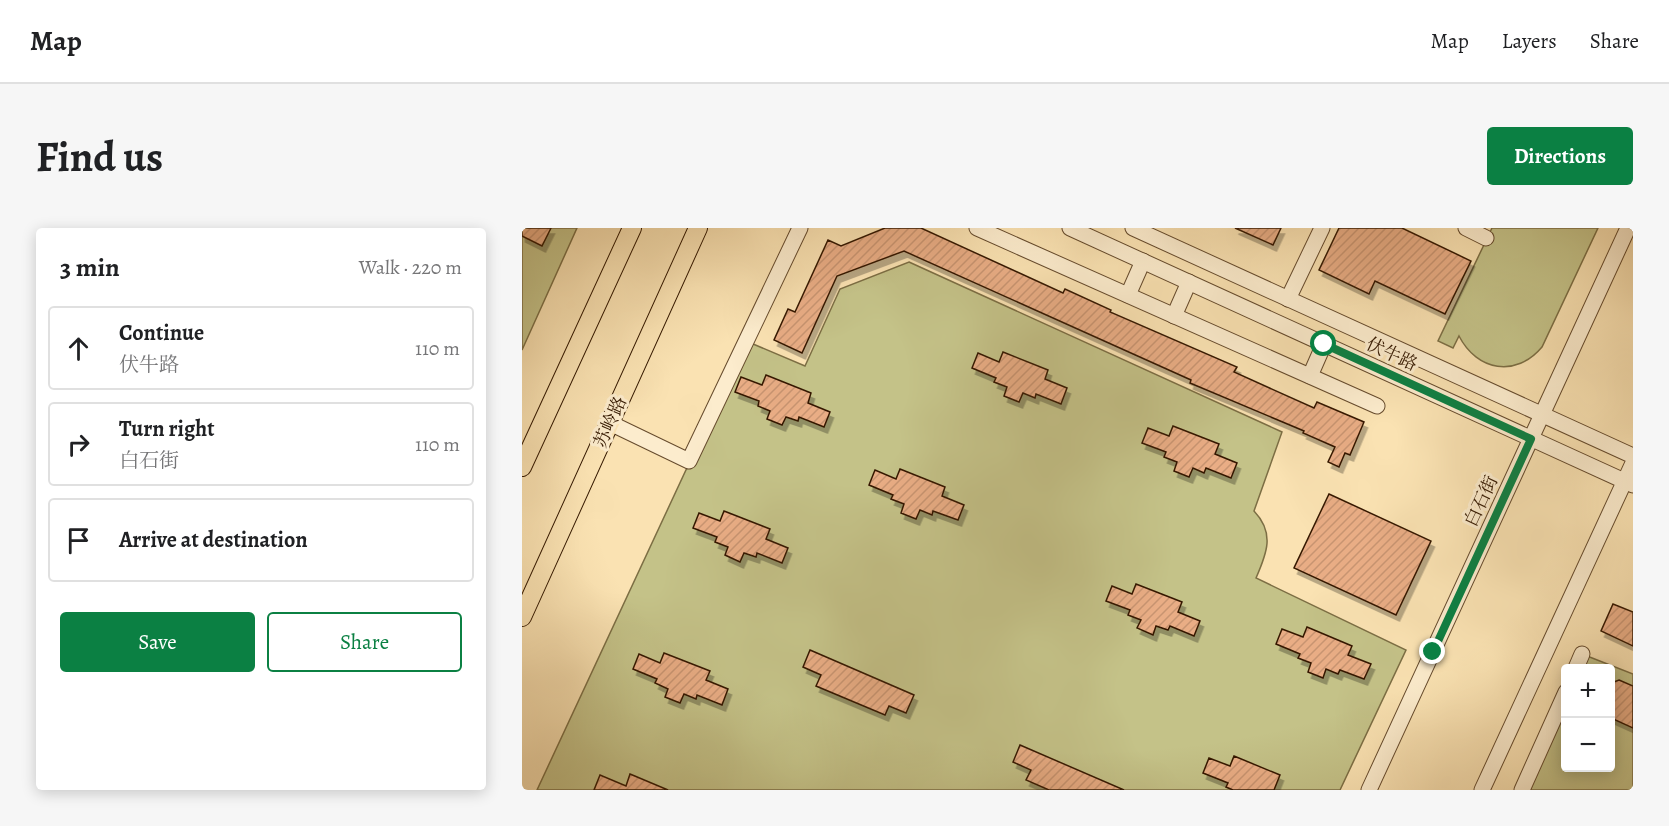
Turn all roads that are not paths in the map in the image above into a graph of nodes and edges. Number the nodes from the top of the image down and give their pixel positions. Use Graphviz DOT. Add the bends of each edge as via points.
graph roads {
  1 [pos="632,228"];
  2 [pos="698,228"];
  3 [pos="800,228"];
  4 [pos="977,228"];
  5 [pos="1070,228"];
  6 [pos="1133,228"];
  7 [pos="1322,228"];
  8 [pos="1466,228"];
  9 [pos="1628,228"];
  10 [pos="1486,238"];
  11 [pos="1143,261"];
  12 [pos="1189,282"];
  13 [pos="1128,295"];
  14 [pos="1288,299"];
  15 [pos="1174,316"];
  16 [pos="1324,344"];
  17 [pos="1310,376"];
  18 [pos="1377,406"];
  19 [pos="1542,414"];
  20 [pos="610,423"];
  21 [pos="1531,439"];
  22 [pos="1633,456"];
  23 [pos="1633,463"];
  24 [pos="522,467"];
  25 [pos="1629,484"];
  26 [pos="522,617"];
  27 [pos="1582,654"];
  28 [pos="1578,664"];
  29 [pos="1561,703"];
  30 [pos="1369,790"];
  31 [pos="1482,790"];
  32 [pos="1522,790"];
  1 -- 24 [label="main road"];
  2 -- 20 [label="main road, 苏岭路"];
  3 -- 20 [label="street" via="690,460"];
  4 -- 13 [label="street"];
  5 -- 11 [label="street, 伏牛路"];
  6 -- 14 [label="street"];
  7 -- 14 [label="street"];
  8 -- 10 [label="street"];
  9 -- 19 [label="street, 白石街"];
  11 -- 12 [label="street, 伏牛路"];
  11 -- 13 [label="street"];
  12 -- 15 [label="street"];
  12 -- 16 [label="street, 伏牛路"];
  13 -- 15 [label="street"];
  14 -- 19 [label="street"];
  15 -- 17 [label="street"];
  16 -- 17 [label="street"];
  16 -- 21 [label="street, 伏牛路"];
  17 -- 18 [label="street"];
  19 -- 21 [label="street, 白石街"];
  19 -- 22 [label="street"];
  20 -- 26 [label="main road, 苏岭路"];
  21 -- 25 [label="street, 伏牛路"];
  21 -- 30 [label="street, 白石街"];
  23 -- 25 [label="street"];
  25 -- 31 [label="street"];
  27 -- 28 [label="street"];
  29 -- 32 [label="street"];
}
